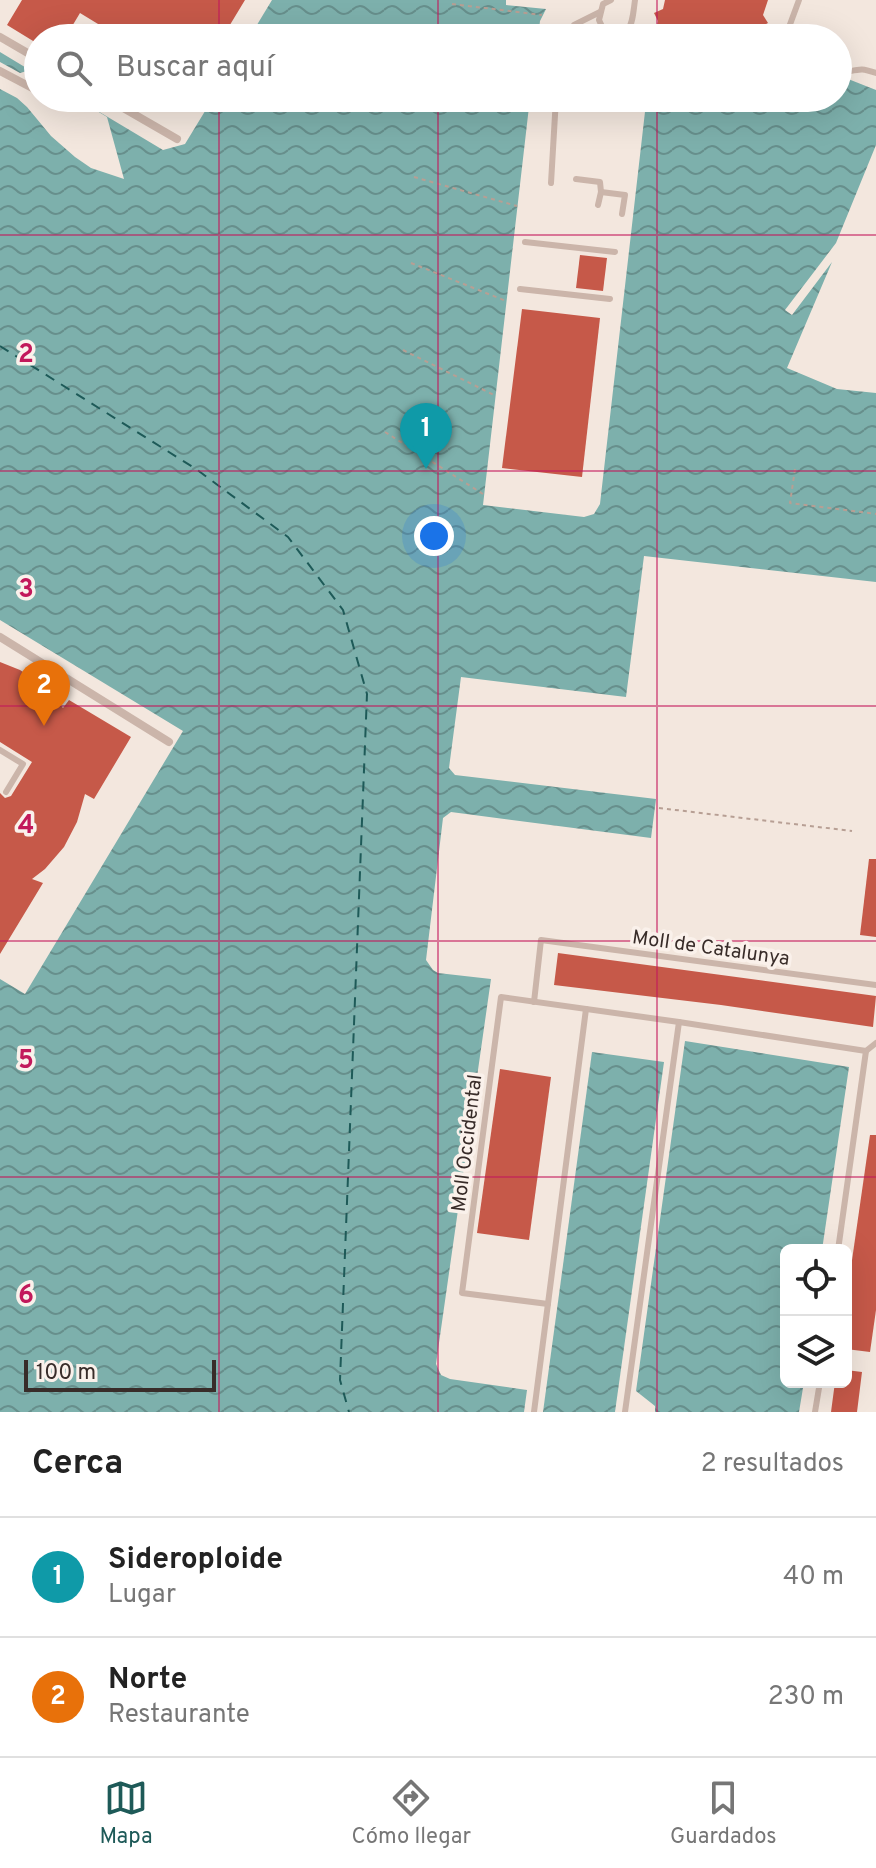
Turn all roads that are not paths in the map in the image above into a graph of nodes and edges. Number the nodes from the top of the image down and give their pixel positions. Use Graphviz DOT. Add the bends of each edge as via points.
graph roads {
  1 [pos="611,0"];
  2 [pos="635,0"];
  3 [pos="799,0"];
  4 [pos="600,12"];
  5 [pos="576,24"];
  6 [pos="600,24"];
  7 [pos="631,24"];
  8 [pos="790,24"];
  9 [pos="0,37"];
  10 [pos="24,51"];
  11 [pos="852,70"];
  12 [pos="0,71"];
  13 [pos="876,73"];
  14 [pos="24,84"];
  15 [pos="130,112"];
  16 [pos="555,112"];
  17 [pos="177,139"];
  18 [pos="576,179"];
  19 [pos="551,183"];
  20 [pos="601,192"];
  21 [pos="598,205"];
  22 [pos="622,214"];
  23 [pos="525,242"];
  24 [pos="615,252"];
  25 [pos="520,289"];
  26 [pos="610,299"];
  27 [pos="0,637"];
  28 [pos="169,742"];
  29 [pos="0,750"];
  30 [pos="6,792"];
  31 [pos="876,985"];
  32 [pos="534,1002"];
  33 [pos="586,1009"];
  34 [pos="679,1022"];
  35 [pos="876,1043"];
  36 [pos="866,1051"];
  37 [pos="839,1244"];
  38 [pos="548,1304"];
  39 [pos="819,1388"];
  40 [pos="534,1412"];
  41 [pos="625,1412"];
  42 [pos="815,1412"];
  1 -- 4 [label="lane"];
  2 -- 7 [label="lane"];
  3 -- 8 [label="lane"];
  4 -- 5 [label="lane"];
  4 -- 6 [label="lane"];
  9 -- 10 [label="street"];
  11 -- 13 [label="lane"];
  12 -- 14 [label="street"];
  15 -- 17 [label="street"];
  16 -- 19 [label="lane"];
  18 -- 20 [label="lane" via="600,182"];
  20 -- 21 [label="lane"];
  20 -- 22 [label="lane" via="625,195"];
  23 -- 24 [label="lane"];
  25 -- 26 [label="lane"];
  27 -- 28 [label="street"];
  29 -- 30 [label="lane" via="23,764"];
  31 -- 32 [label="lane, Moll de Catalunya" via="541,940"];
  32 -- 33 [label="lane"];
  32 -- 38 [label="lane, Moll Occidental" via="501,997 462,1293"];
  33 -- 34 [label="lane"];
  33 -- 38 [label="lane"];
  34 -- 36 [label="lane"];
  34 -- 41 [label="lane"];
  35 -- 36 [label="lane"];
  36 -- 37 [label="lane"];
  38 -- 40 [label="lane"];
  39 -- 42 [label="lane"];
}
